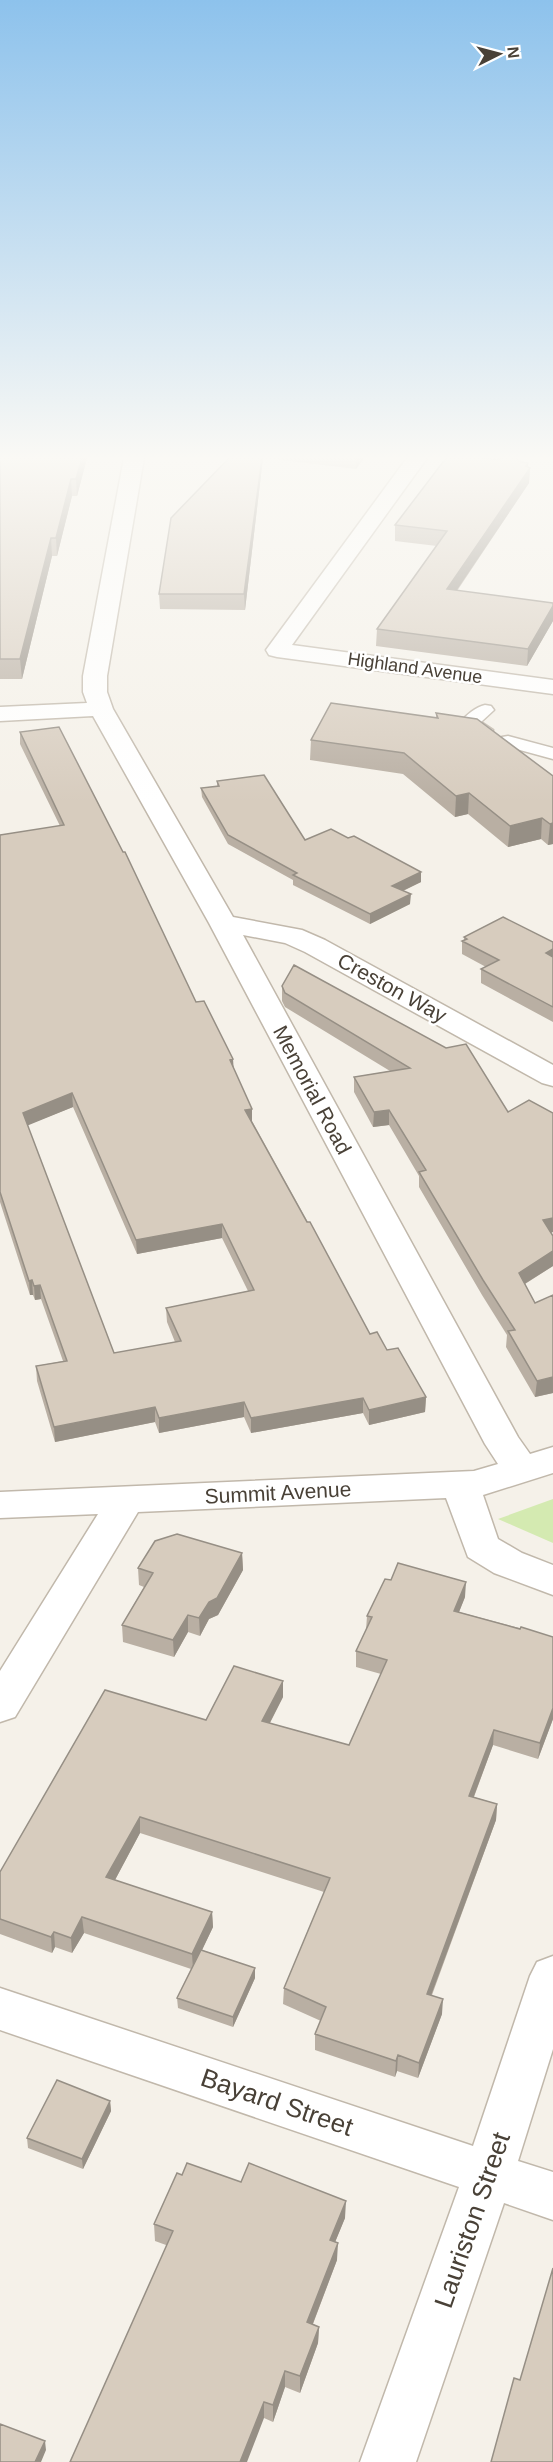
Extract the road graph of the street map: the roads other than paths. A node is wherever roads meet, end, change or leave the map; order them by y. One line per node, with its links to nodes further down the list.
1 (113, 573): 4 (street, Memorial Road)
2 (333, 573): 3 (street, Highland Avenue)
3 (553, 687)
4 (101, 709): 6 (street); 10 (street, Memorial Road)
5 (485, 710): 7 (lane)
6 (0, 714)
7 (484, 730)
8 (508, 741): 9 (lane)
9 (553, 754)
10 (223, 923): 11 (street, Creston Way); 12 (street, Memorial Road)
11 (553, 1077)
12 (538, 1466): 13 (street, Summit Avenue)
13 (460, 1484): 15 (street, Summit Avenue); 16 (street)
14 (3, 1498): 15 (street, Summit Avenue)
15 (126, 1500): 17 (street)
16 (553, 1581)
17 (0, 1706)
18 (553, 1976): 20 (street, Lauriston Street)
19 (0, 2009): 20 (street, Bayard Street)
20 (489, 2173): 21 (street, Bayard Street); 22 (street, Lauriston Street)
21 (553, 2196)
22 (388, 2462)

